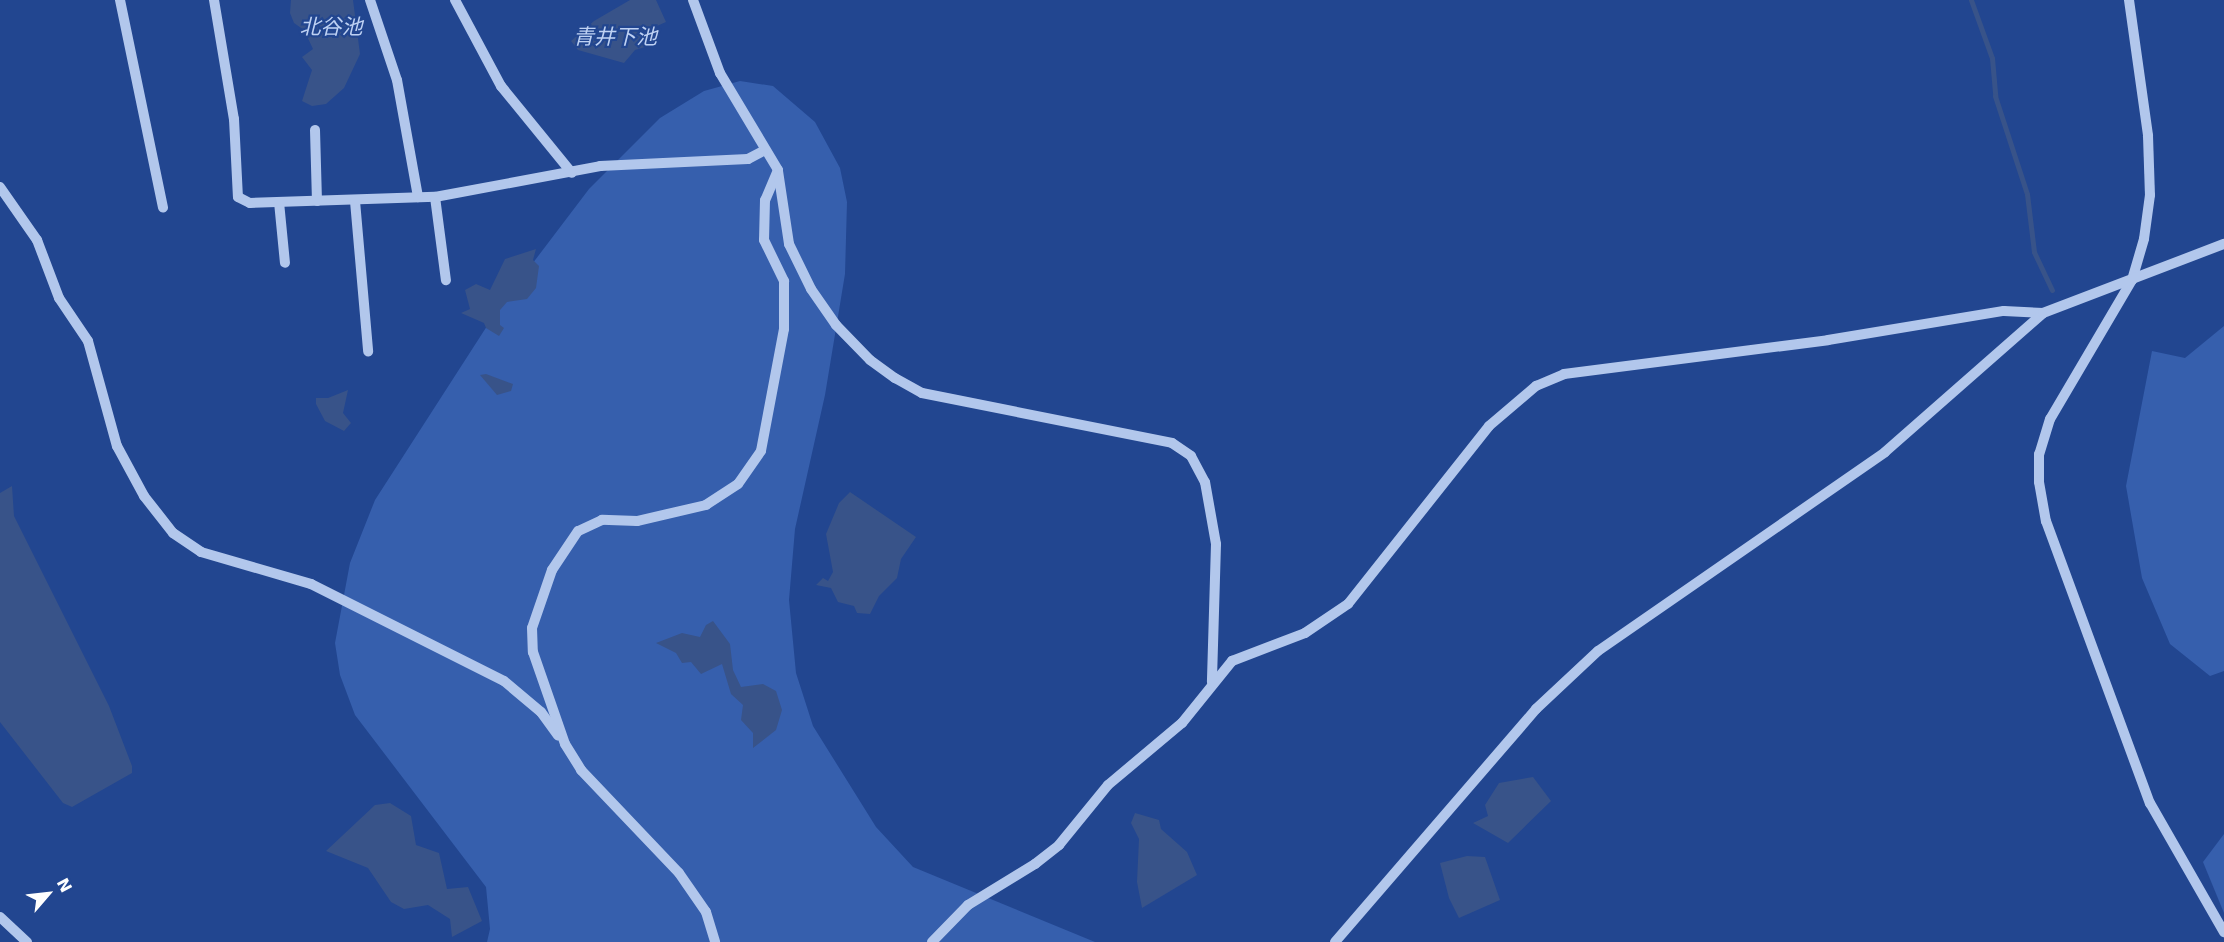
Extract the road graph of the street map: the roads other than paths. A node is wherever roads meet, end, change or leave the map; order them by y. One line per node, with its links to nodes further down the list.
1 (120, 0): 17 (street)
2 (214, 0): 16 (street)
3 (370, 0): 12 (street)
4 (455, 0): 10 (street)
5 (693, 0): 8 (street)
6 (2129, 0): 21 (street)
7 (315, 130): 14 (street)
8 (765, 150): 9 (street); 10 (street)
9 (778, 170): 24 (street); 25 (street)
10 (572, 173): 13 (street)
11 (0, 187): 25 (street)
12 (418, 196): 13 (street); 15 (street)
13 (435, 196): 20 (street)
14 (317, 201): 15 (street); 16 (street)
15 (355, 201): 23 (street)
16 (279, 202): 19 (street)
17 (163, 208)
18 (2224, 244): 21 (street)
19 (285, 262)
20 (446, 280)
21 (2132, 280): 22 (street); 27 (street)
22 (2043, 313): 24 (street); 31 (street)
23 (368, 351)
24 (1212, 682): 30 (street)
25 (565, 744): 29 (street)
26 (0, 918): 28 (street)
27 (2224, 932)
28 (27, 942)
29 (715, 942)
30 (932, 942)
31 (1335, 942)

